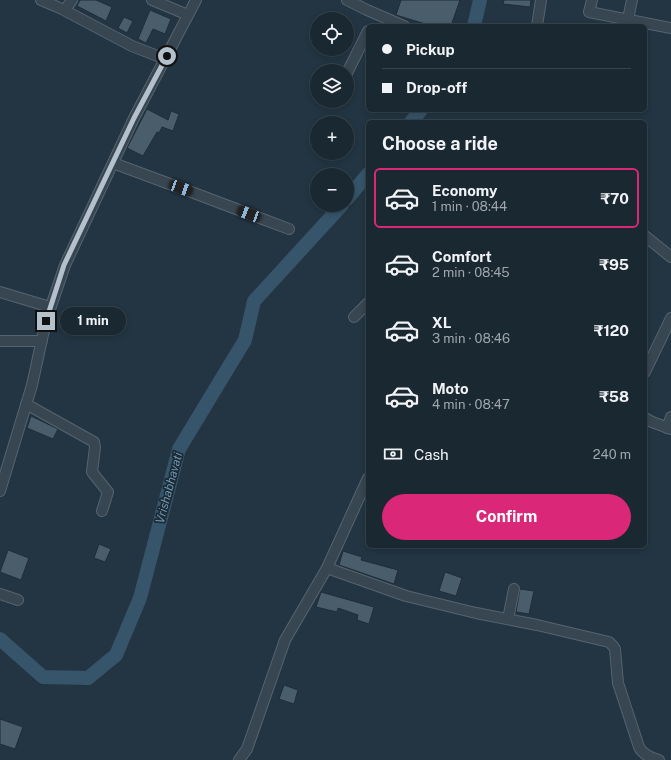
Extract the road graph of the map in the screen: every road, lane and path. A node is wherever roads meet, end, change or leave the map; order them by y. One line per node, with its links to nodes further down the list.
1 (41, 0): 9 (street)
2 (72, 0): 9 (street)
3 (152, 0): 11 (street)
4 (196, 0): 11 (street)
5 (347, 0): 10 (street)
6 (542, 0): 15 (street)
7 (592, 0): 12 (street)
8 (632, 0): 12 (street)
9 (65, 10): 18 (street)
10 (376, 14): 13 (street); 14 (street)
11 (188, 15): 18 (street)
12 (628, 20): 16 (street)
13 (371, 24)
14 (399, 24)
15 (537, 24)
16 (671, 28)
17 (366, 35): 19 (street)
18 (165, 58): 20 (street)
19 (352, 64)
20 (113, 163): 21 (street); 26 (street)
21 (289, 229)
22 (647, 238): 23 (street)
23 (671, 257)
24 (0, 292): 26 (street)
25 (366, 305): 27 (street)
26 (50, 307): 30 (street)
27 (354, 317)
28 (671, 318): 31 (street)
29 (0, 341): 30 (street)
30 (42, 341): 32 (street)
31 (647, 368)
32 (26, 404): 37 (street); 38 (street)
33 (671, 417): 35 (street)
34 (647, 419): 35 (street)
35 (669, 428)
36 (366, 482): 39 (street)
37 (0, 491)
38 (102, 511)
39 (327, 568): 43 (street); 44 (street)
40 (514, 589): 43 (street)
41 (0, 594): 42 (street)
42 (18, 600)
43 (508, 619): 45 (street)
44 (239, 760)
45 (660, 760)

